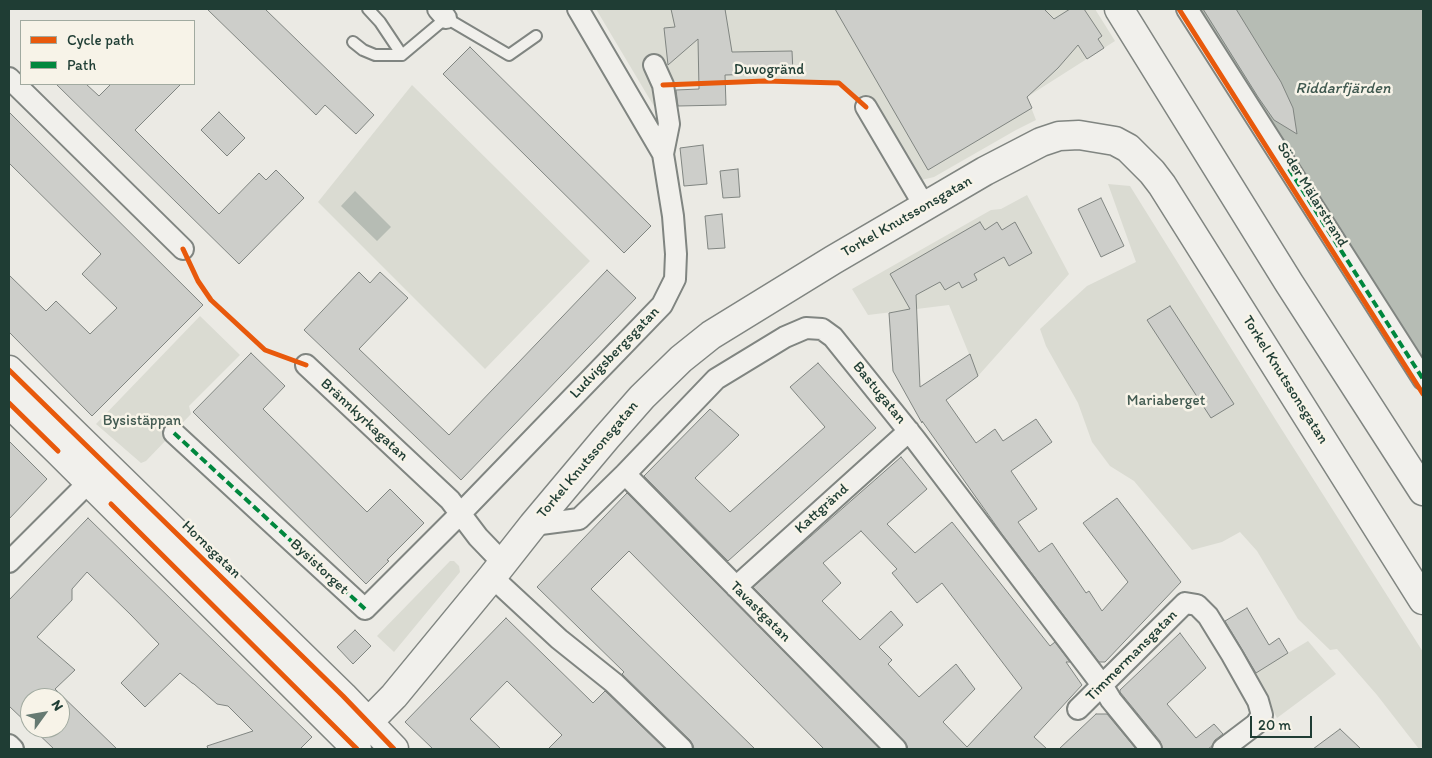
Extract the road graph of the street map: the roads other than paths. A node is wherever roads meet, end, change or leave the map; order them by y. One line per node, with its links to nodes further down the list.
1 (368, 9): 8 (lane)
2 (578, 9): 12 (street, Ludvigsbergsgatan)
3 (1119, 9): 23 (street)
4 (1187, 9): 17 (street)
5 (442, 13): 6 (lane); 8 (lane)
6 (536, 36)
7 (353, 42): 8 (lane)
8 (402, 55)
9 (654, 65): 12 (street, Ludvigsbergsgatan)
10 (9, 78): 14 (street)
11 (866, 107): 13 (street)
12 (664, 154): 24 (street, Ludvigsbergsgatan)
13 (924, 207): 25 (street, Torkel Knutssonsgatan); 29 (street, Torkel Knutssonsgatan)
14 (183, 249)
15 (306, 365): 24 (street, Brännkyrkagatan)
16 (9, 370): 21 (street, Hornsgatan)
17 (1423, 379)
18 (9, 404): 21 (street, Hornsgatan)
19 (909, 431): 22 (street, Bastugatan); 28 (street, Kattgränd); 30 (street, Bastugatan)
20 (174, 433): 24 (street, Bysistorget)
21 (97, 473): 26 (street); 32 (street, Hornsgatan); 34 (street, Hornsgatan)
22 (625, 474): 25 (street, Bastugatan); 28 (street, Tavastgatan)
23 (1423, 491)
24 (460, 513): 27 (street, Brännkyrkagatan)
25 (533, 525): 27 (street, Torkel Knutssonsgatan)
26 (9, 562)
27 (498, 570): 32 (street, Torkel Knutssonsgatan); 37 (street, Brännkyrkagatan)
28 (736, 587): 38 (street, Tavastgatan)
29 (1423, 600)
30 (1102, 685): 31 (street, Timmermansgatan); 39 (street, Bastugatan); 40 (street, Timmermansgatan)
31 (1078, 709)
32 (369, 723): 34 (street, Torkel Knutssonsgatan); 36 (street, Hornsgatan)
33 (9, 745): 35 (street)
34 (349, 747)
35 (13, 749)
36 (394, 749)
37 (682, 749)
38 (896, 749)
39 (1151, 749)
40 (1223, 749)

